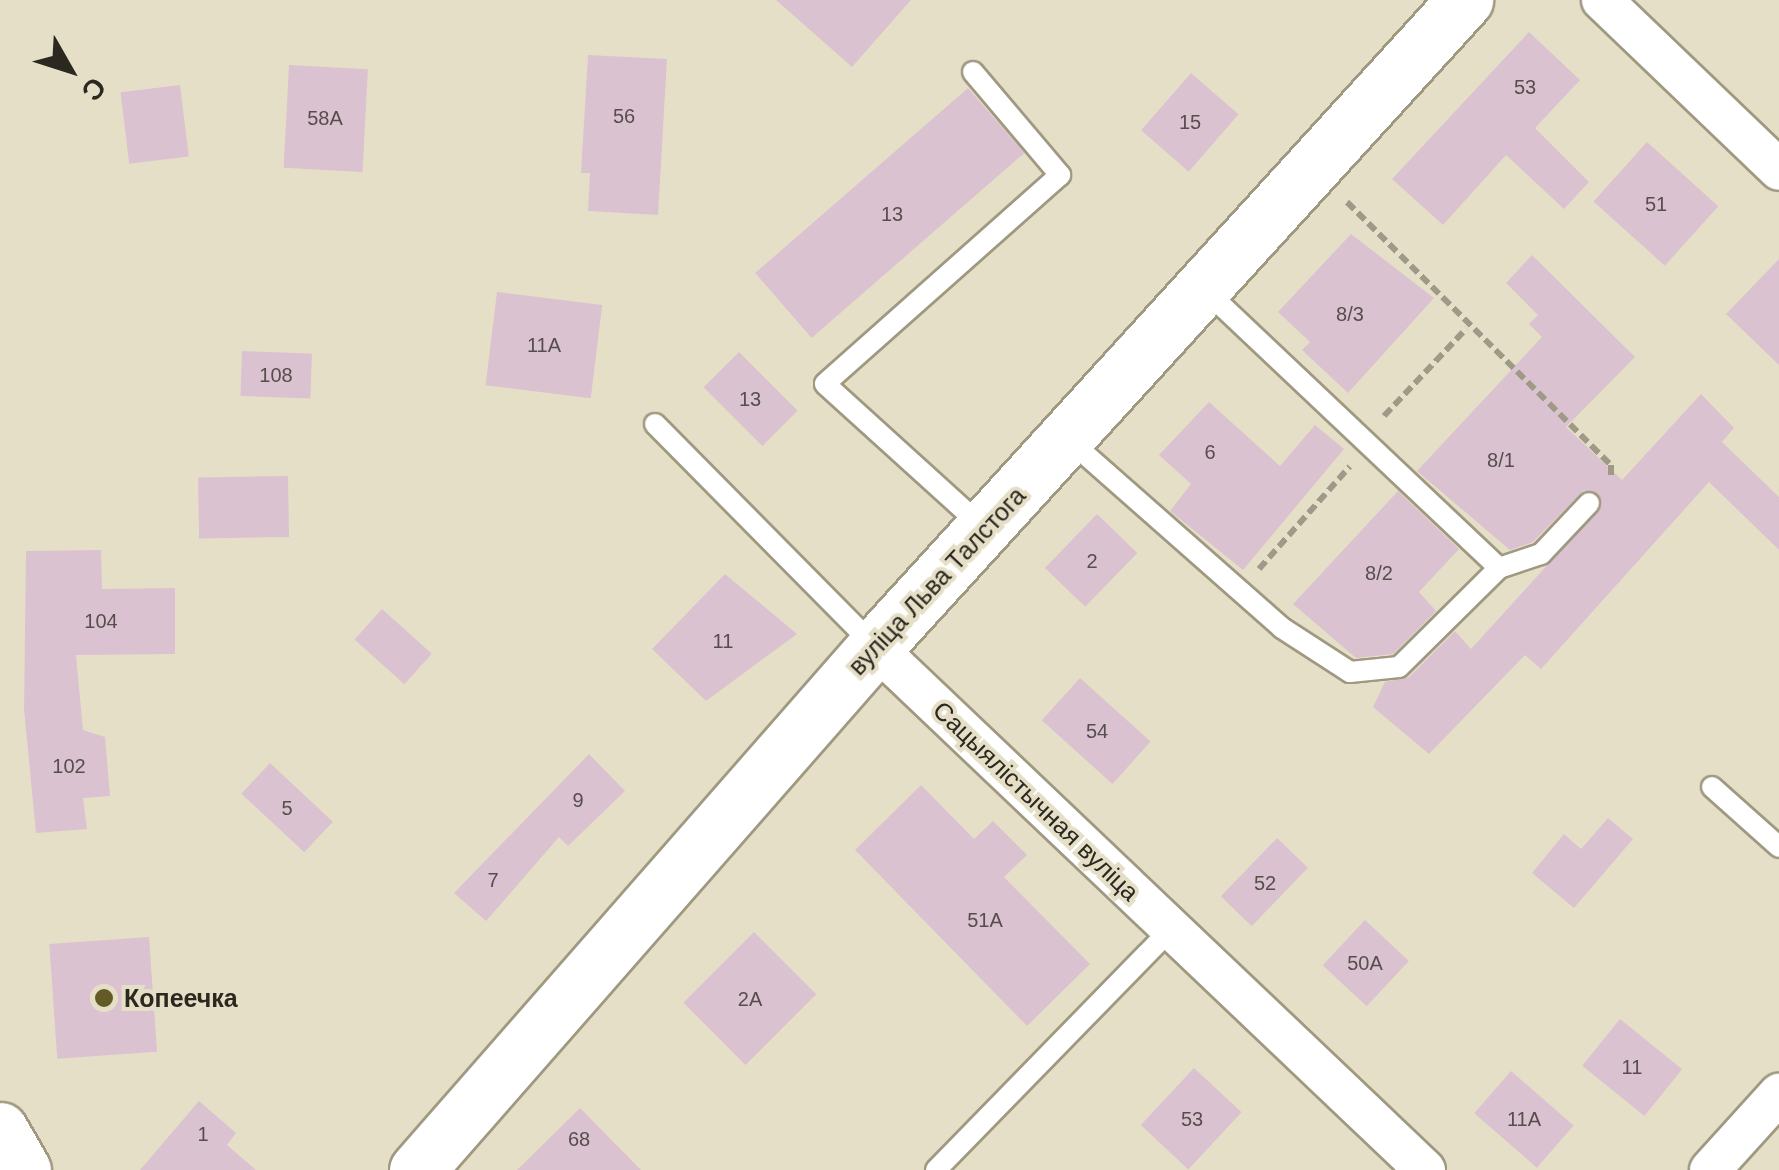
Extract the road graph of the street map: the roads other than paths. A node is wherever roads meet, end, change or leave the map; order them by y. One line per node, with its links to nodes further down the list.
1 (1465, 0): 5 (main road, вуліца Льва Талстога)
2 (1602, 0): 4 (street)
3 (973, 72): 9 (lane)
4 (1779, 170)
5 (1202, 288): 7 (main road, вуліца Льва Талстога); 10 (lane)
6 (655, 424): 11 (lane, Сацыялістычная вуліца)
7 (1068, 438): 9 (main road, вуліца Льва Талстога); 10 (lane)
8 (1589, 504): 10 (lane)
9 (986, 529): 11 (main road, вуліца Льва Талстога)
10 (1498, 568)
11 (875, 647): 14 (street, Сацыялістычная вуліца); 18 (main road, вуліца Льва Талстога)
12 (1712, 787): 13 (lane)
13 (1779, 846)
14 (1170, 930): 19 (lane); 20 (street, Сацыялістычная вуліца)
15 (1779, 1094): 21 (street)
16 (0, 1130): 17 (main road)
17 (22, 1170)
18 (417, 1170)
19 (936, 1170)
20 (1424, 1170)
21 (1710, 1170)

